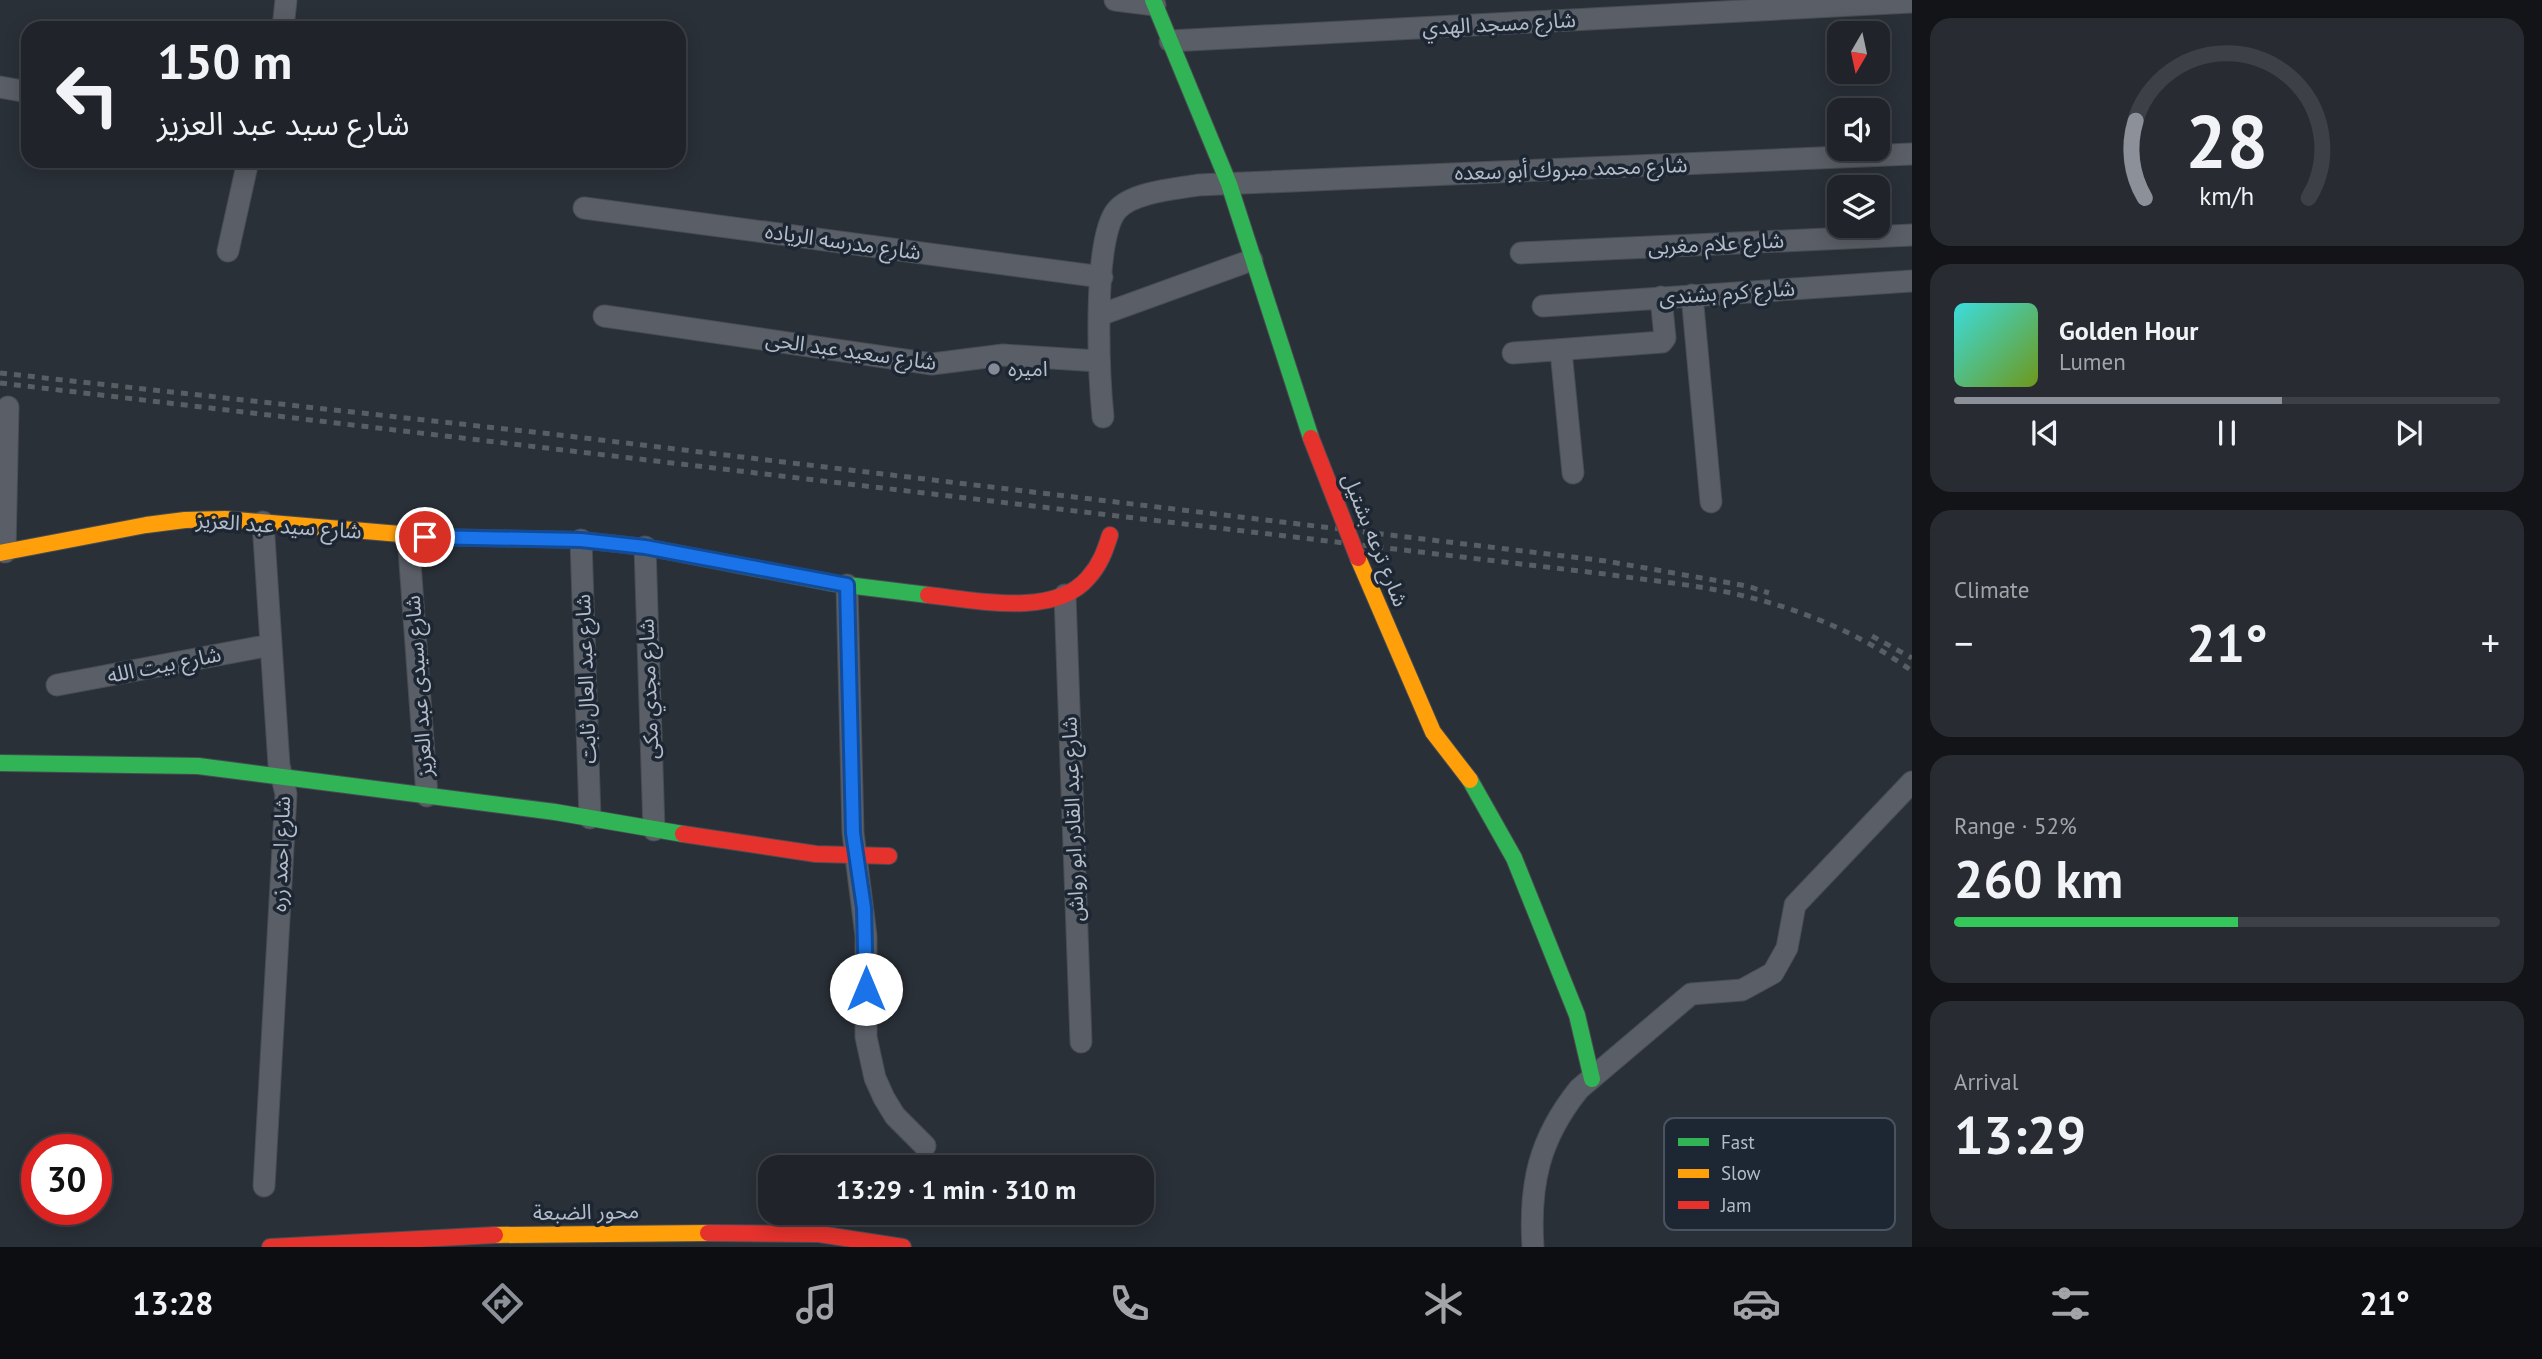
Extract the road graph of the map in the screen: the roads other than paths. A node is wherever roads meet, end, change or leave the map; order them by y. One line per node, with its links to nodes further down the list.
1 (286, 0): 5 (street)
2 (1115, 0): 4 (street)
3 (1912, 2): 6 (street, شارع مسجد الهدي)
4 (1154, 3): 6 (main road, شارع ترعه بشتيل)
5 (284, 21)
6 (1170, 41): 11 (main road, شارع ترعه بشتيل)
7 (0, 87): 8 (street)
8 (21, 91)
9 (1912, 154): 11 (street, شارع محمد مبروك أبو سعده)
10 (246, 168): 14 (street)
11 (1229, 184): 16 (main road, شارع ترعه بشتيل); 17 (street)
12 (584, 208): 17 (street, شارع مدرسه الرياده)
13 (1912, 235): 15 (street, شارع علام مغربى)
14 (228, 251)
15 (1521, 253)
16 (1252, 260): 22 (street); 50 (main road, شارع ترعه بشتيل, bridge)
17 (1102, 277): 22 (street)
18 (1912, 281): 19 (street, شارع كرم بشندى)
19 (1692, 295): 20 (street, شارع كرم بشندى); 30 (street)
20 (1661, 297): 21 (street, شارع كرم بشندى); 24 (street)
21 (1543, 306)
22 (1100, 315): 26 (street)
23 (604, 316): 26 (street, شارع سعيد عبد الحى)
24 (1561, 351): 25 (street); 29 (street)
25 (1513, 354)
26 (1098, 360): 28 (street)
27 (8, 407): 36 (street)
28 (1103, 417)
29 (1573, 473)
30 (1711, 502)
31 (263, 522): 33 (main road, شارع سيد عبد العزيز); 36 (main road, شارع سيد عبد العزيز); 39 (street, شارع احمد زره)
32 (1110, 535): 38 (main road, شارع سيد عبد العزيز)
33 (408, 536): 34 (main road, شارع سيد عبد العزيز); 44 (street, شارع سيدى عبد العزيز)
34 (581, 540): 35 (main road, شارع سيد عبد العزيز); 45 (street, شارع عبد العال ثابت)
35 (645, 547): 37 (main road, شارع سيد عبد العزيز); 46 (street, شارع مجدي مكى)
36 (3, 553)
37 (847, 585): 38 (main road, شارع سيد عبد العزيز); 47 (street)
38 (1065, 595): 49 (street, شارع عبد القادر ابو رواش)
39 (271, 645): 40 (street, شارع بيت الله); 42 (street, شارع احمد زره)
40 (57, 685)
41 (0, 763): 42 (main road)
42 (283, 779): 44 (main road); 52 (street, شارع احمد زره)
43 (1912, 782): 50 (street)
44 (427, 796): 45 (main road)
45 (590, 818): 46 (main road)
46 (654, 830): 47 (main road)
47 (855, 855): 48 (main road); 51 (street)
48 (889, 856)
49 (1081, 1042)
50 (1592, 1079): 55 (street)
51 (925, 1146)
52 (264, 1186)
53 (270, 1247): 54 (main road, محور الضبعة)
54 (903, 1247)
55 (1534, 1247)

